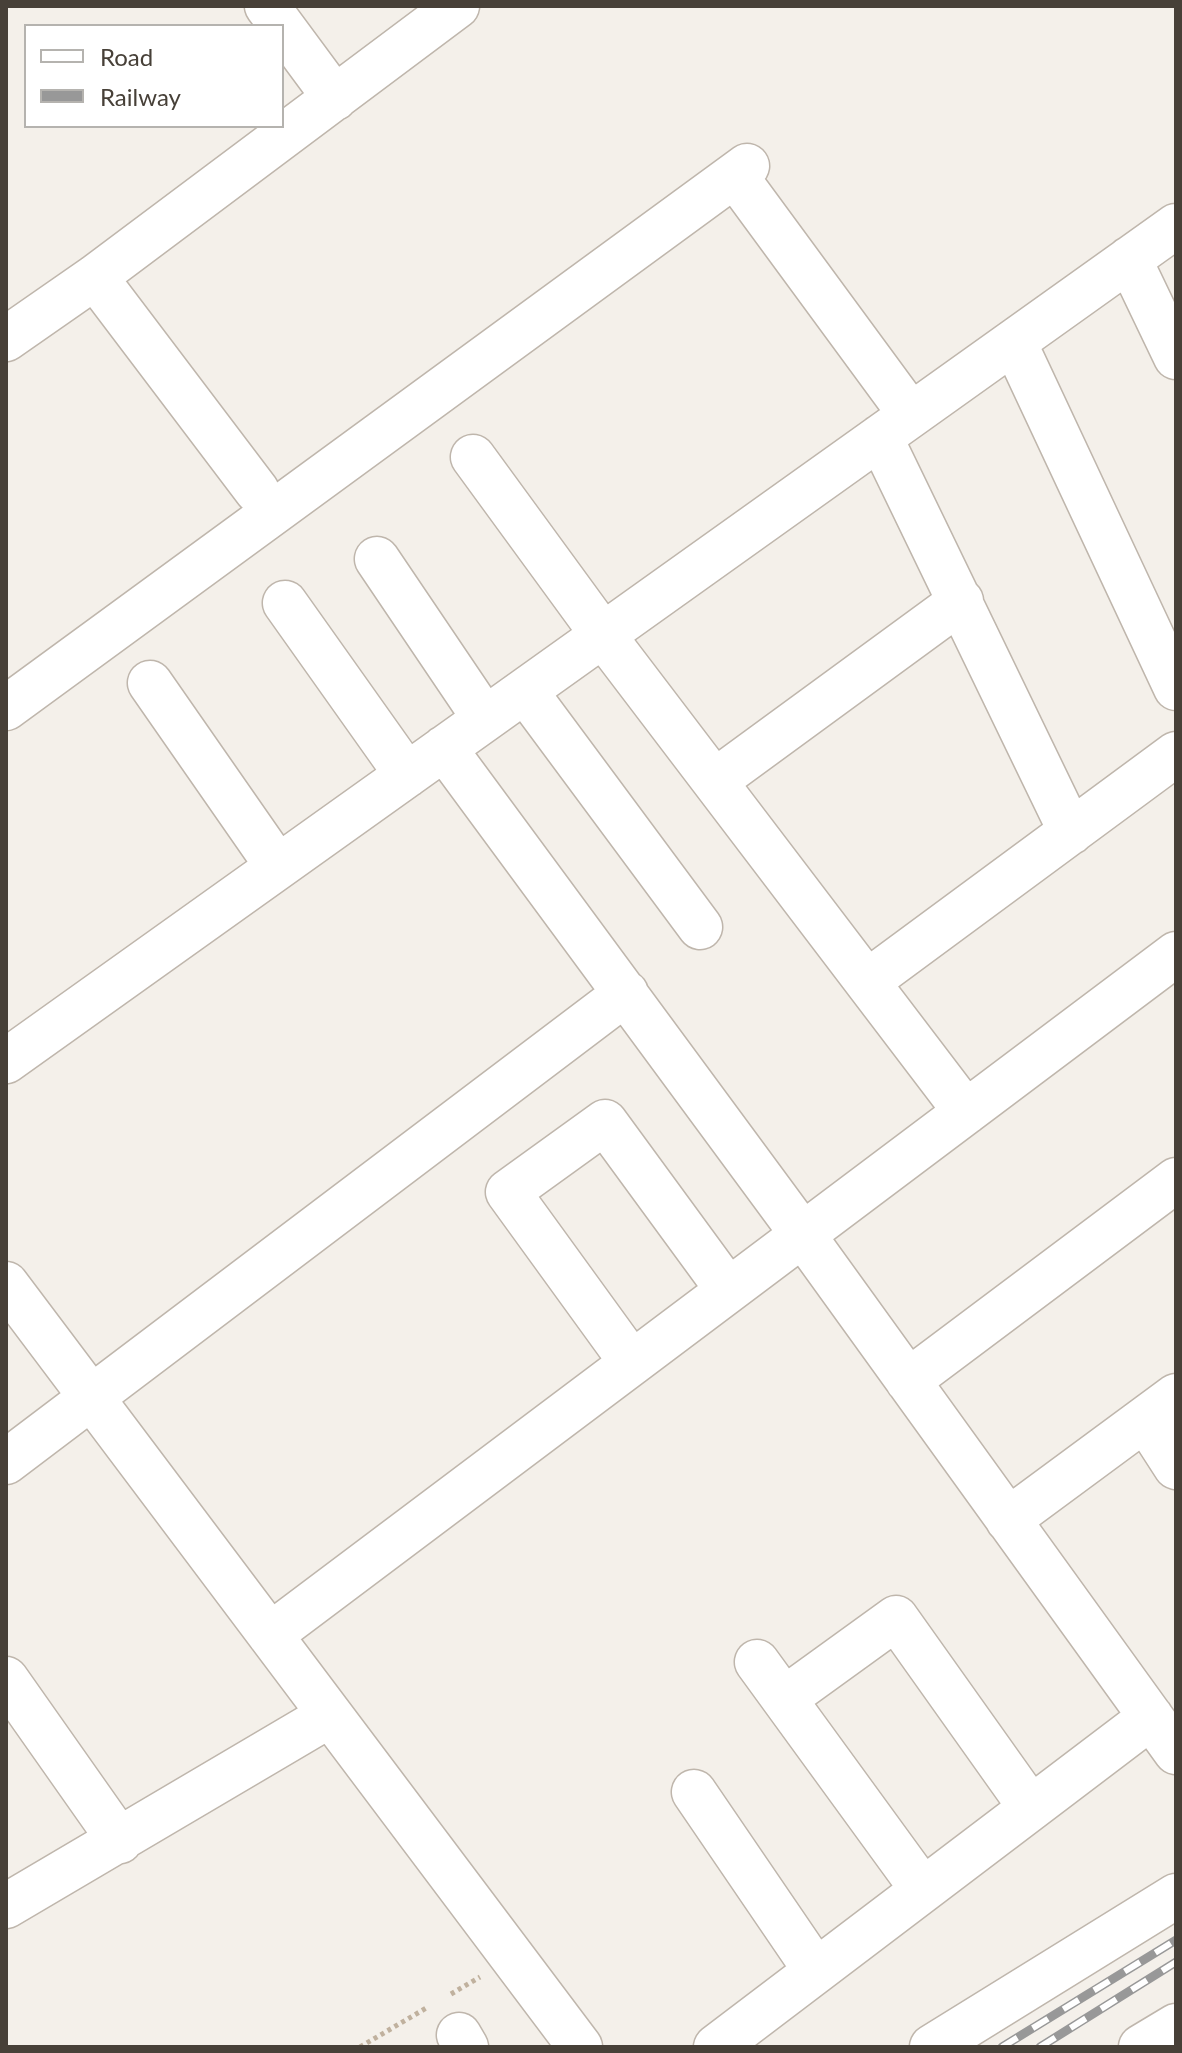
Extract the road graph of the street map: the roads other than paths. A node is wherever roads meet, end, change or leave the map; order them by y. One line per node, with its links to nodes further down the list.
1 (267, 6): 3 (street)
2 (457, 6): 5 (street)
3 (280, 24)
4 (284, 29): 5 (street)
5 (335, 98): 8 (street)
6 (1176, 226): 7 (street)
7 (1129, 259): 10 (street); 11 (street)
8 (95, 277): 9 (street); 14 (street)
9 (6, 339)
10 (1014, 342): 12 (street); 20 (street)
11 (1176, 357)
12 (896, 426): 16 (street); 18 (street); 22 (street)
13 (473, 457): 18 (street)
14 (257, 491)
15 (377, 559): 23 (street)
16 (961, 601): 27 (street); 28 (street)
17 (285, 603): 26 (street)
18 (603, 635): 21 (street); 27 (street)
19 (150, 683): 29 (street)
20 (1176, 688)
21 (525, 691): 23 (street); 30 (street)
22 (6, 708)
23 (485, 719): 24 (street)
24 (444, 748): 26 (street); 33 (street)
25 (1176, 754): 28 (street)
26 (407, 775): 29 (street)
27 (715, 781): 32 (street)
28 (1071, 832): 32 (street)
29 (278, 867): 34 (street)
30 (700, 927)
31 (1176, 954): 35 (street)
32 (867, 982): 35 (street)
33 (626, 993): 37 (street); 42 (street)
34 (6, 1061)
35 (966, 1112): 37 (street)
36 (1176, 1180): 41 (street)
37 (803, 1235): 39 (street); 41 (street)
38 (6, 1284): 42 (street)
39 (728, 1290): 40 (street); 40 (street)
40 (632, 1363): 47 (street)
41 (908, 1381): 46 (street)
42 (92, 1398): 44 (street); 47 (street)
43 (1160, 1408): 45 (street); 46 (street)
44 (6, 1462)
45 (1176, 1467)
46 (1008, 1520): 52 (street)
47 (270, 1635): 51 (street)
48 (757, 1662): 50 (street)
49 (6, 1679): 55 (street)
50 (784, 1699): 54 (street); 56 (street)
51 (330, 1715): 55 (street); 61 (street)
52 (1164, 1735): 54 (street)
53 (694, 1792): 59 (street)
54 (1031, 1808): 56 (street)
55 (120, 1841): 58 (street)
56 (923, 1890): 59 (street)
57 (1176, 1896): 63 (street)
58 (6, 1906)
59 (816, 1971): 62 (street)
60 (1176, 2026): 64 (street)
61 (580, 2047)
62 (716, 2047)
63 (932, 2047)
64 (1141, 2047)

